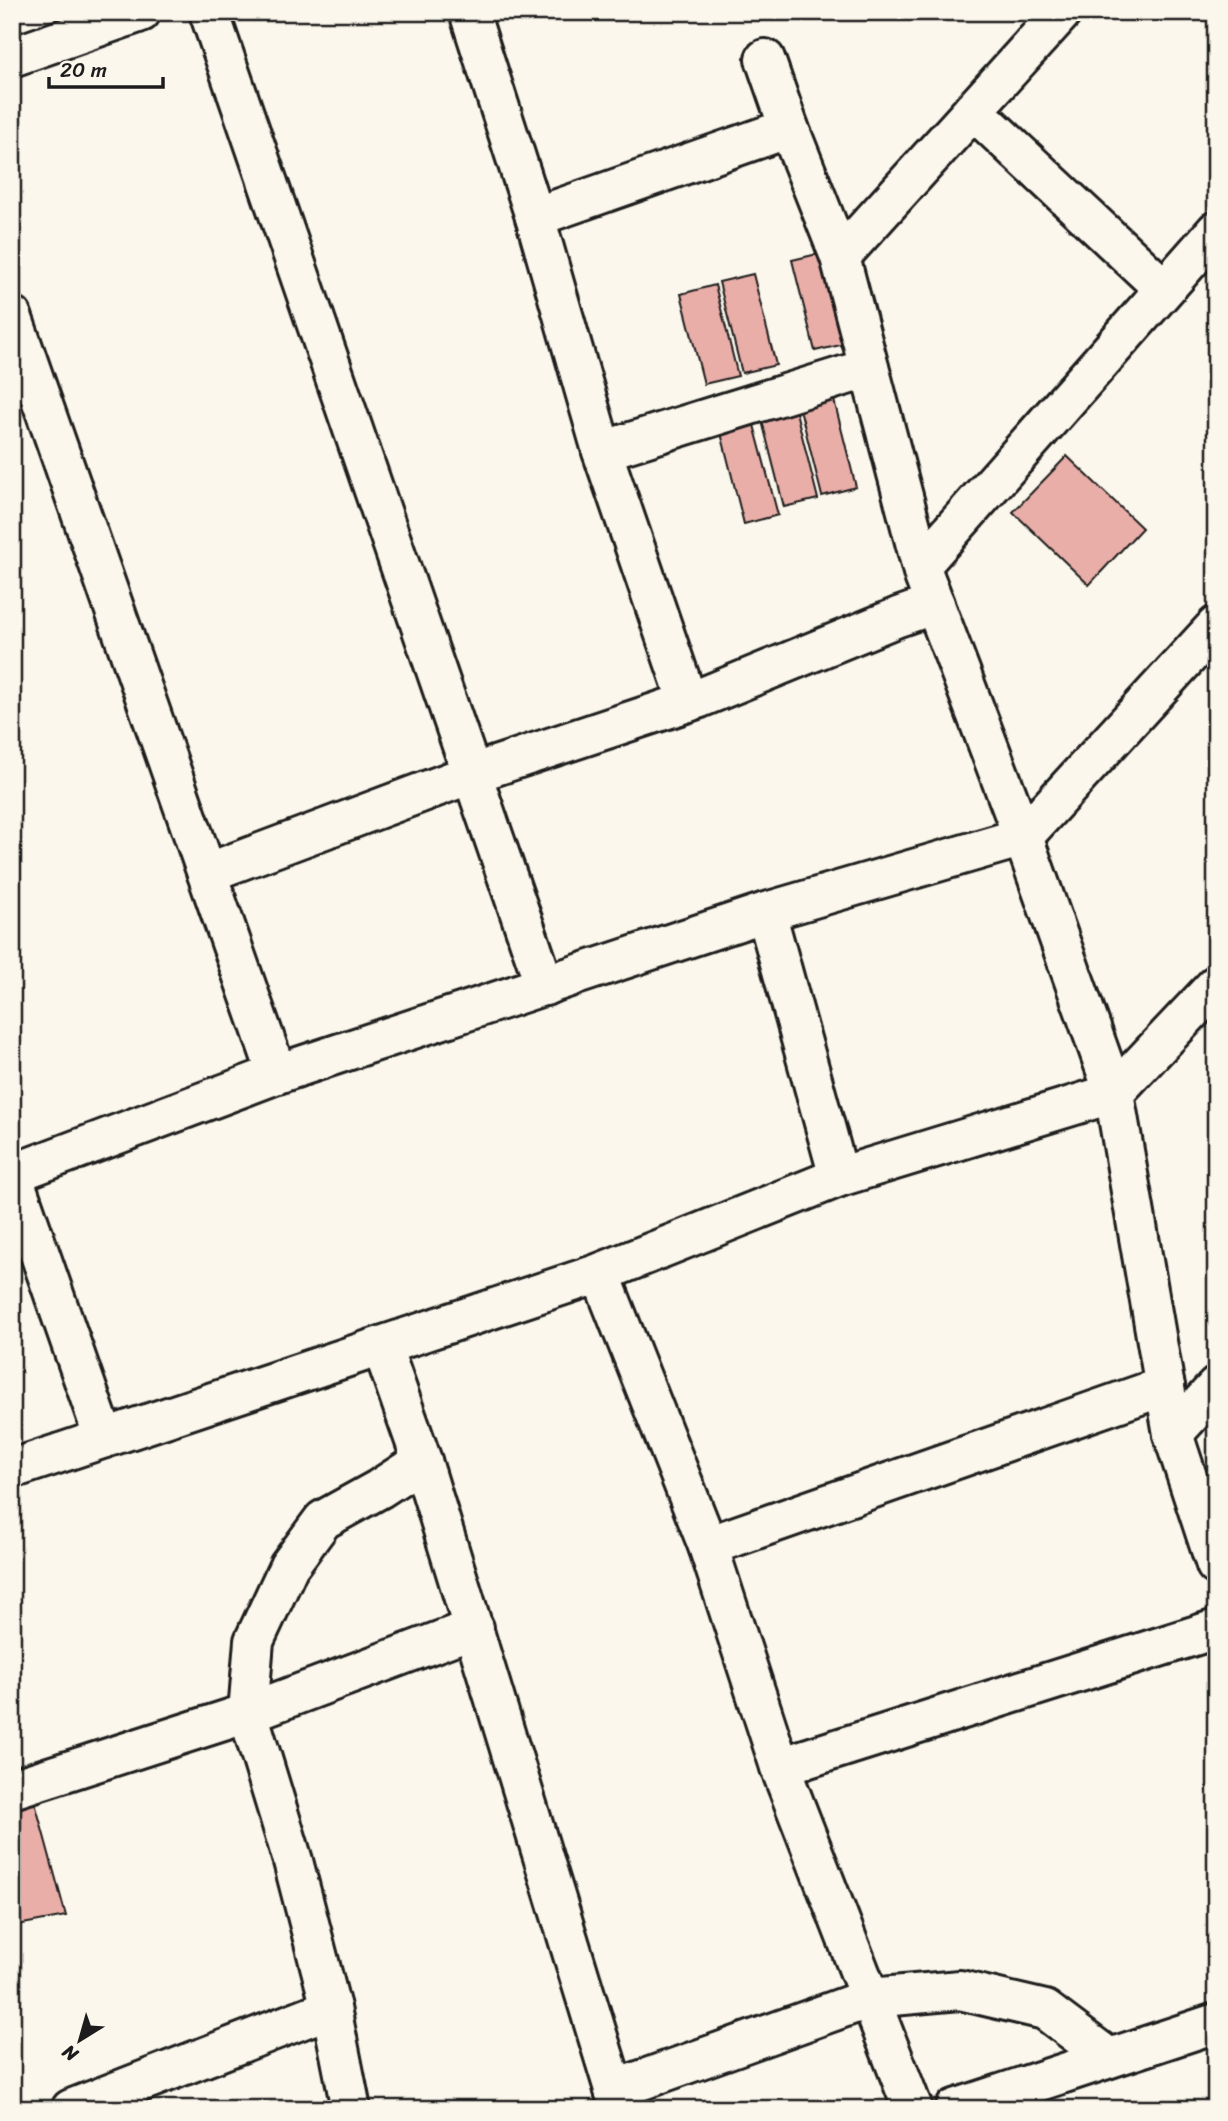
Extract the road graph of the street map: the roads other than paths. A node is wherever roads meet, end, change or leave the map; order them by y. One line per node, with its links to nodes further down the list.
1 (141, 12): 5 (street)
2 (209, 12): 20 (street)
3 (469, 12): 9 (street)
4 (1062, 12): 7 (street)
5 (12, 57)
6 (765, 59): 8 (street)
7 (973, 110): 11 (street); 12 (street)
8 (789, 128): 9 (street); 11 (street)
9 (535, 217): 15 (street)
10 (1216, 231): 12 (street)
11 (840, 257): 14 (street)
12 (1164, 289): 16 (street)
13 (12, 316): 22 (street)
14 (869, 368): 15 (street); 16 (street)
15 (602, 450): 19 (street)
16 (922, 564): 17 (street)
17 (935, 604): 19 (street); 21 (street)
18 (1216, 626): 21 (street)
19 (688, 702): 20 (street)
20 (471, 774): 22 (street); 25 (street)
21 (1023, 836): 23 (street); 27 (street)
22 (207, 873): 26 (street)
23 (766, 912): 25 (street); 29 (street)
24 (1216, 985): 27 (street)
25 (545, 986): 26 (street)
26 (277, 1074): 28 (street)
27 (1114, 1093): 29 (street); 32 (street)
28 (12, 1174): 35 (street)
29 (839, 1177): 30 (street)
30 (600, 1273): 31 (street); 38 (street)
31 (382, 1347): 35 (street); 36 (street)
32 (1165, 1386): 34 (street); 38 (street)
33 (1216, 1387): 34 (street)
34 (1173, 1434): 39 (street)
35 (103, 1438): 37 (street)
36 (422, 1461): 40 (street); 42 (street)
37 (12, 1469)
38 (708, 1546): 43 (street)
39 (1216, 1565)
40 (474, 1628): 42 (street); 49 (street)
41 (1216, 1629): 43 (street)
42 (248, 1713): 44 (street); 46 (street)
43 (780, 1767): 45 (street)
44 (12, 1789)
45 (870, 1998): 48 (street); 49 (street); 52 (street)
46 (331, 2008): 50 (street); 51 (street)
47 (1216, 2023): 48 (street)
48 (1109, 2058): 53 (street)
49 (617, 2099)
50 (71, 2109)
51 (351, 2109)
52 (913, 2109)
53 (955, 2109)

